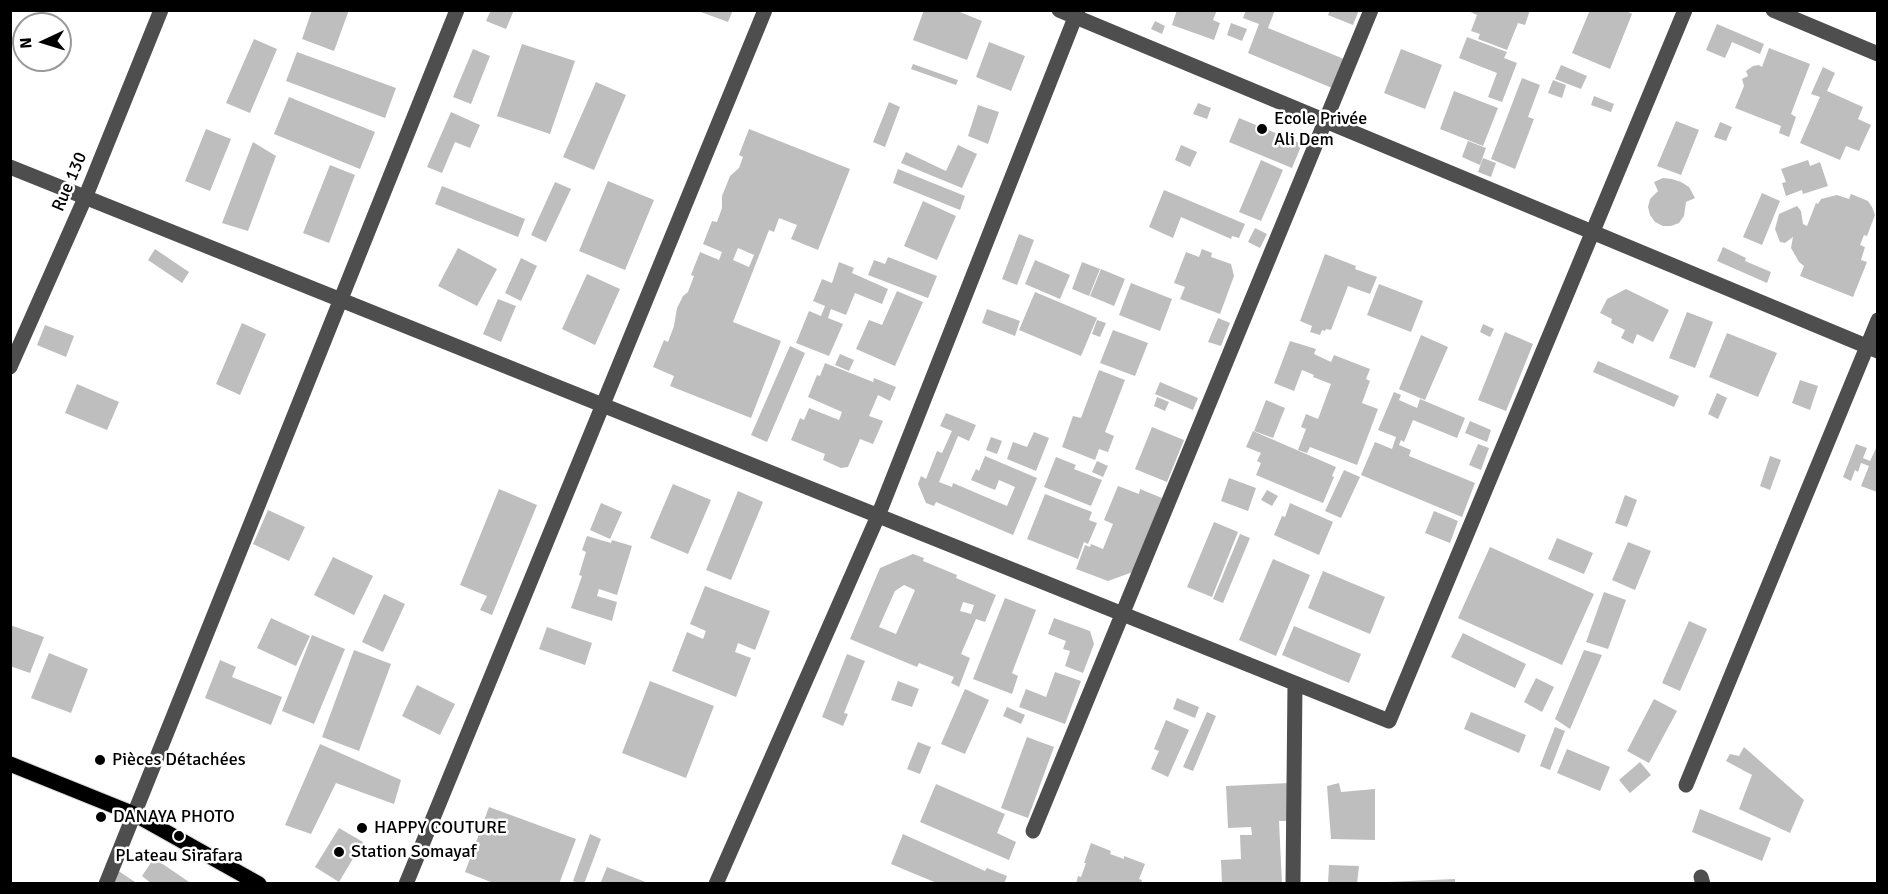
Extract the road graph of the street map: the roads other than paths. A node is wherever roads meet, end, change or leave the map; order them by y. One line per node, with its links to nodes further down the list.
1 (161, 10): 12 (street, Rue 130)
2 (457, 10): 14 (street)
3 (765, 10): 18 (street)
4 (1059, 10): 8 (street)
5 (1371, 10): 10 (street)
6 (1685, 10): 13 (street)
7 (1773, 10): 9 (street)
8 (1077, 14): 10 (street); 19 (street)
9 (1878, 54)
10 (1326, 121): 13 (street); 20 (street)
11 (10, 167): 12 (street)
12 (85, 198): 14 (street); 17 (street, Rue 130)
13 (1592, 232): 16 (street); 21 (street)
14 (341, 300): 18 (street); 24 (street)
15 (1878, 320): 16 (street)
16 (1872, 348): 23 (street)
17 (10, 367)
18 (603, 405): 19 (street); 28 (street)
19 (878, 516): 20 (street); 29 (street)
20 (1122, 615): 21 (street); 25 (street)
21 (1295, 684): 30 (street)
22 (10, 764): 24 (main road)
23 (1686, 785)
24 (134, 814): 26 (street); 27 (main road)
25 (1033, 831)
26 (106, 884)
27 (259, 884)
28 (406, 884)
29 (716, 884)
30 (1293, 884)

